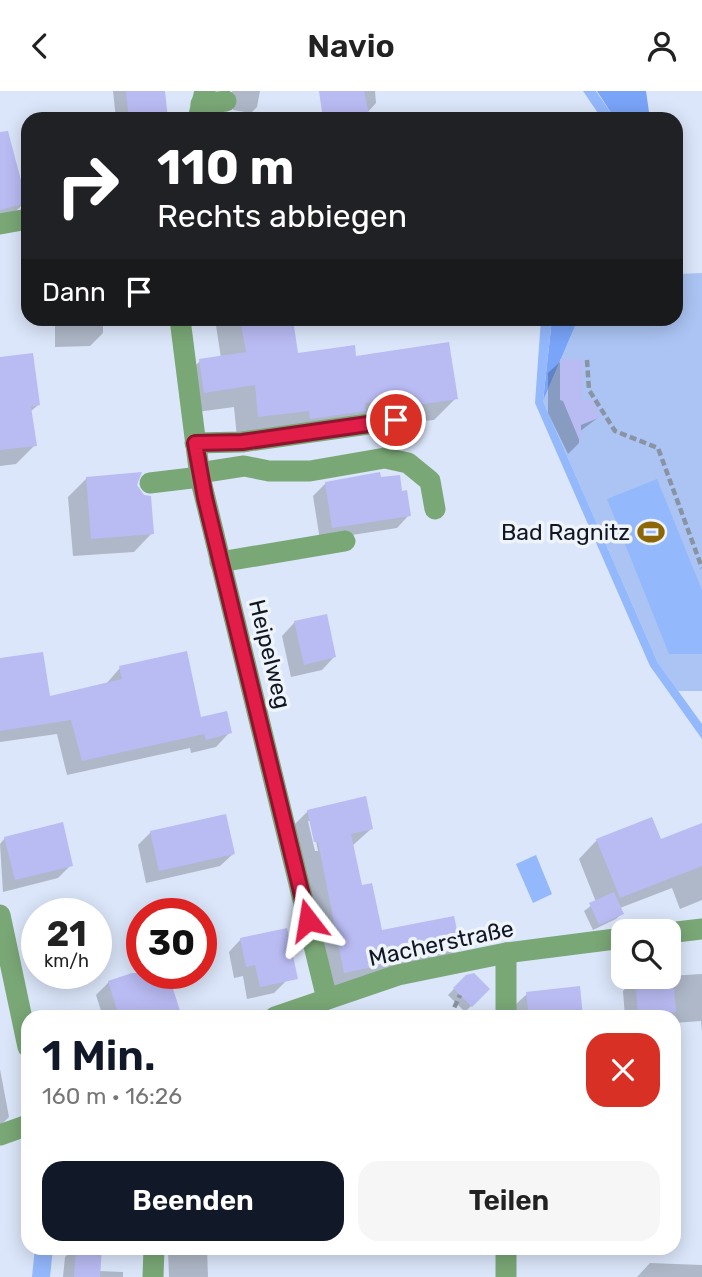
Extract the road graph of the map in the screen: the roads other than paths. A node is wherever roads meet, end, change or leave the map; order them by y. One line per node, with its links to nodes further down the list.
1 (226, 101): 2 (street)
2 (201, 105)
3 (21, 220): 4 (street)
4 (0, 224)
5 (181, 326): 7 (street, Heipelweg)
6 (396, 420): 7 (street)
7 (195, 443): 8 (street, Heipelweg)
8 (200, 475): 9 (street); 10 (street); 12 (street, Heipelweg)
9 (150, 483)
10 (435, 509)
11 (345, 541): 12 (street)
12 (220, 562): 18 (street, Heipelweg)
13 (0, 915): 21 (street)
14 (702, 929): 15 (street)
15 (681, 931)
16 (611, 940): 17 (street, Macherstraße)
17 (506, 953): 18 (street, Macherstraße); 20 (street)
18 (327, 999): 19 (street, Macherstraße)
19 (295, 1010)
20 (506, 1010)
21 (21, 1015)
22 (21, 1128): 23 (street)
23 (0, 1135)
24 (155, 1255): 26 (street)
25 (506, 1255): 27 (street)
26 (153, 1277)
27 (506, 1277)

